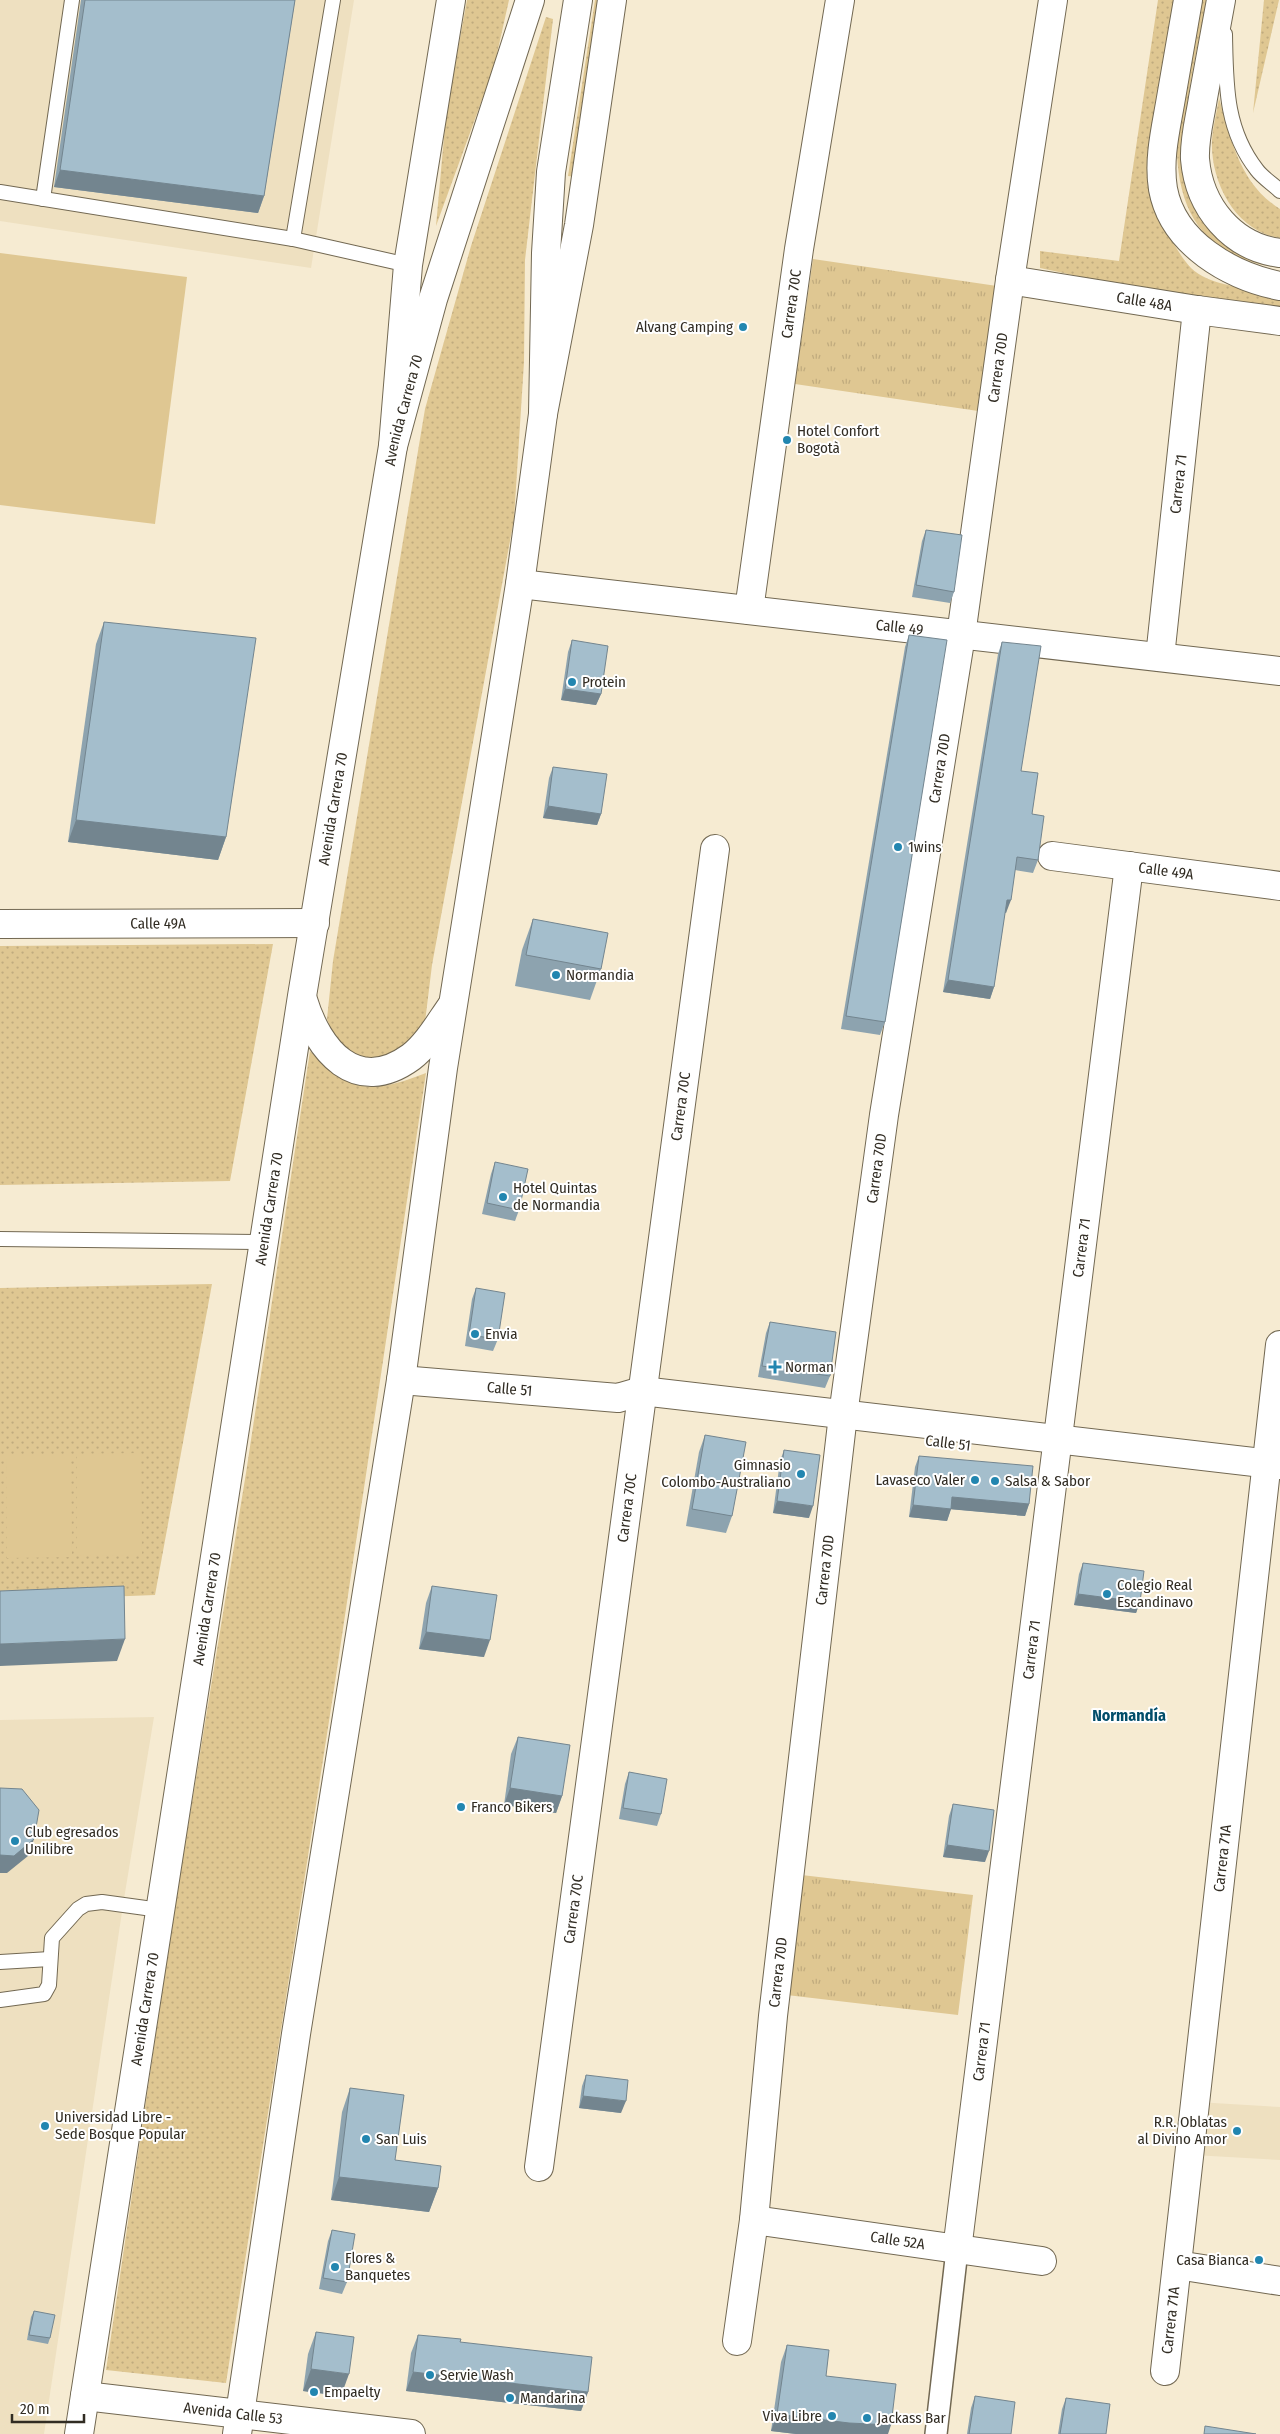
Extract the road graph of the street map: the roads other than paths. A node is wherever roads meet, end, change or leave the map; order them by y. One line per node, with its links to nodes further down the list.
1 (72, 0): 13 (lane)
2 (333, 0): 14 (lane)
3 (451, 0): 16 (main road)
4 (530, 0): 22 (main road, Avenida Carrera 70)
5 (578, 0): 21 (main road)
6 (612, 0): 21 (main road)
7 (840, 0): 24 (main road, Carrera 70C)
8 (1053, 0): 17 (main road, Carrera 70D)
9 (1188, 0): 18 (main road)
10 (1223, 0): 11 (lane); 15 (main road)
11 (1280, 191)
12 (0, 192): 13 (lane)
13 (43, 199): 14 (lane)
14 (293, 239): 16 (lane)
15 (1280, 253)
16 (408, 265): 22 (main road)
17 (1010, 280): 19 (main road, Calle 48A); 25 (main road, Carrera 70D)
18 (1280, 286)
19 (1196, 310): 20 (main road, Calle 48A); 26 (main road, Carrera 71)
20 (1280, 320)
21 (543, 414): 23 (main road)
22 (394, 446): 32 (main road, Avenida Carrera 70)
23 (520, 584): 24 (main road, Calle 49); 35 (main road)
24 (749, 610): 25 (main road, Calle 49)
25 (961, 634): 26 (main road, Calle 49); 41 (main road, Carrera 70D)
26 (1160, 657): 27 (main road, Calle 49)
27 (1280, 671)
28 (715, 849): 40 (main road, Carrera 70C)
29 (1052, 856): 30 (main road, Calle 49A)
30 (1129, 866): 31 (main road, Calle 49A); 42 (main road, Carrera 71)
31 (1280, 886)
32 (315, 923): 33 (main road, Calle 49A); 34 (main road, Avenida Carrera 70)
33 (0, 924)
34 (302, 996): 35 (main road); 37 (main road, Avenida Carrera 70)
35 (454, 1003): 39 (main road)
36 (0, 1239): 37 (lane)
37 (264, 1242): 44 (main road, Avenida Carrera 70)
38 (1280, 1345): 43 (main road, Carrera 71A)
39 (401, 1380): 40 (main road, Calle 51); 57 (main road)
40 (634, 1399): 41 (main road, Calle 51); 48 (main road, Carrera 70C)
41 (842, 1423): 42 (main road, Calle 51); 49 (main road, Carrera 70D)
42 (1057, 1448): 43 (main road, Calle 51); 50 (main road, Carrera 71)
43 (1273, 1473): 52 (main road, Carrera 71A)
44 (160, 1910): 45 (lane); 56 (main road, Avenida Carrera 70)
45 (50, 1959): 46 (lane); 47 (lane)
46 (0, 1962)
47 (0, 2000)
48 (539, 2167)
49 (754, 2220): 50 (main road, Calle 52A); 54 (main road, Carrera 70D)
50 (957, 2250): 51 (main road, Calle 52A); 60 (street, Carrera 71)
51 (1042, 2261)
52 (1177, 2265): 53 (main road); 55 (main road, Carrera 71A)
53 (1280, 2281)
54 (737, 2341)
55 (1165, 2371)
56 (85, 2396): 57 (main road, Avenida Calle 53); 58 (main road, Avenida Carrera 70)
57 (238, 2424): 59 (main road, Avenida Calle 53)
58 (79, 2434)
59 (411, 2434)
60 (936, 2434)

